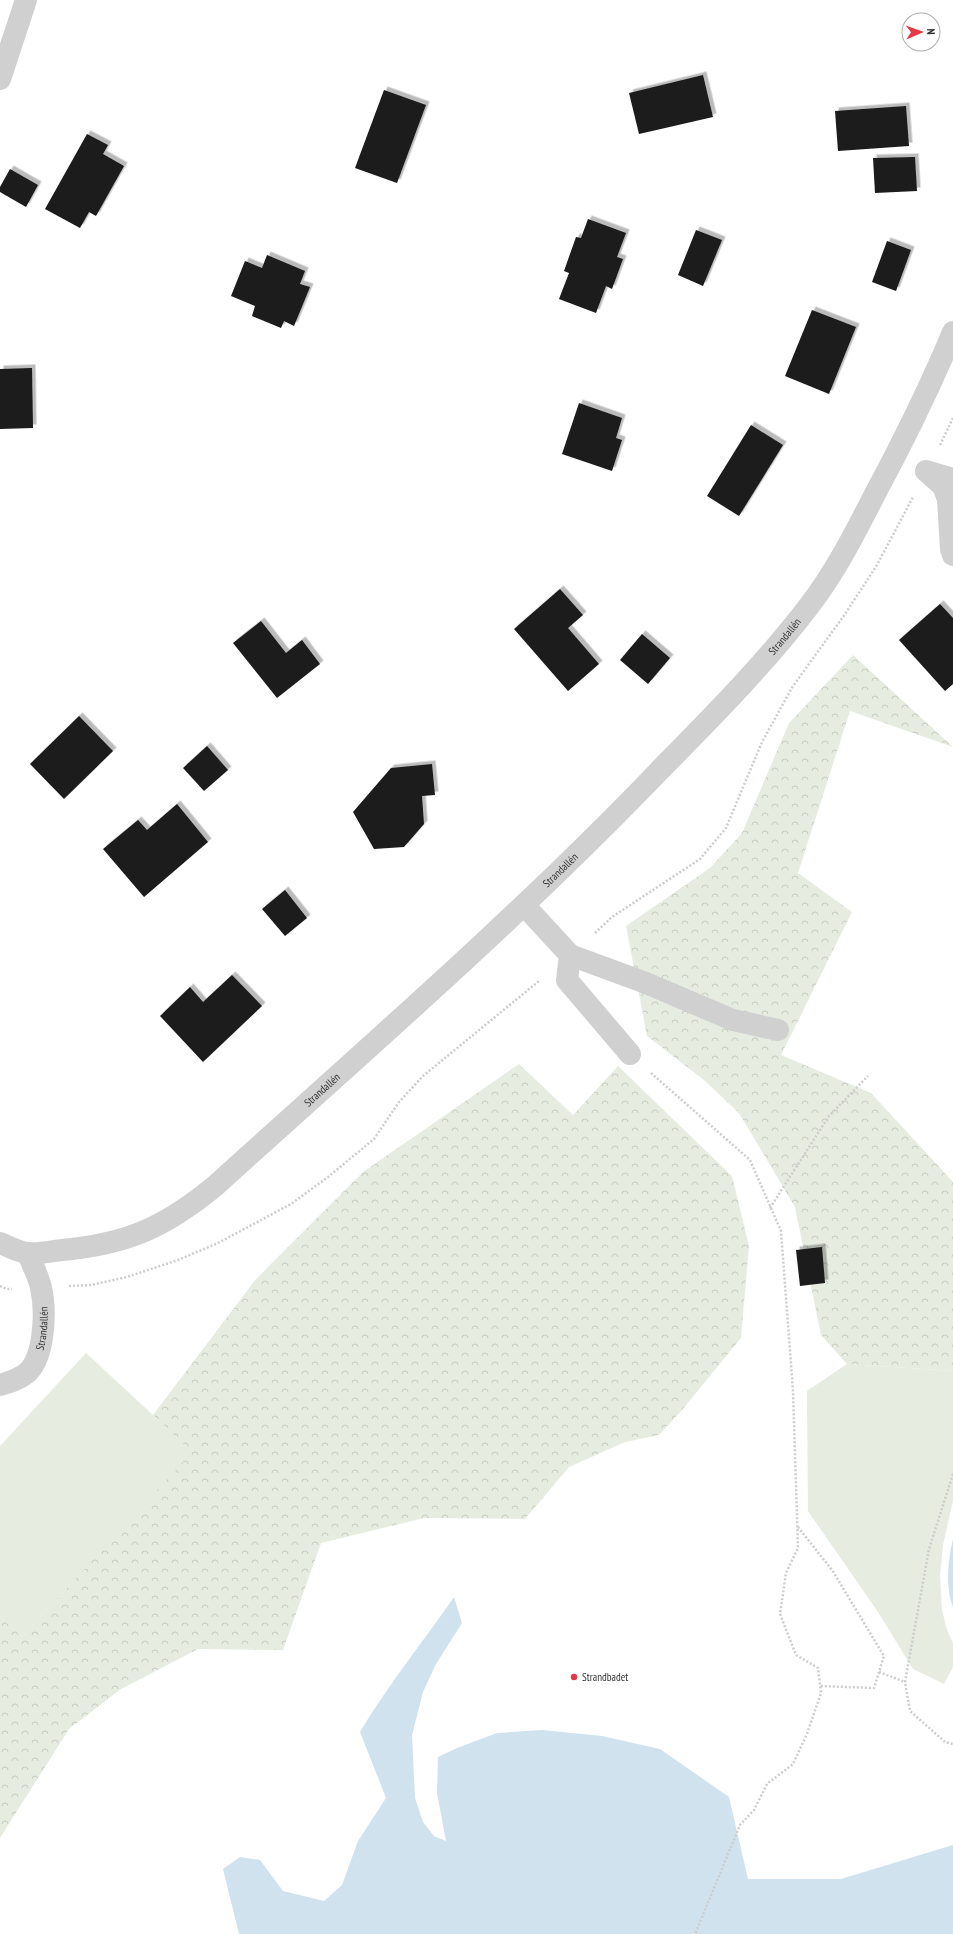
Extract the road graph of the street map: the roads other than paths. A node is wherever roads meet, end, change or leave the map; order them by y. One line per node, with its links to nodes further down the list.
1 (26, 0): 2 (street)
2 (0, 79)
3 (953, 332): 4 (street, Strandallén)
4 (899, 450): 5 (street); 8 (street, Strandallén)
5 (926, 471): 6 (street); 7 (street)
6 (953, 479)
7 (953, 555)
8 (524, 905): 9 (street); 13 (street, Strandallén)
9 (570, 955): 10 (street); 11 (street)
10 (778, 1030)
11 (630, 1054)
12 (0, 1243): 13 (street, Strandallén)
13 (28, 1254): 14 (street, Strandallén)
14 (0, 1385)

